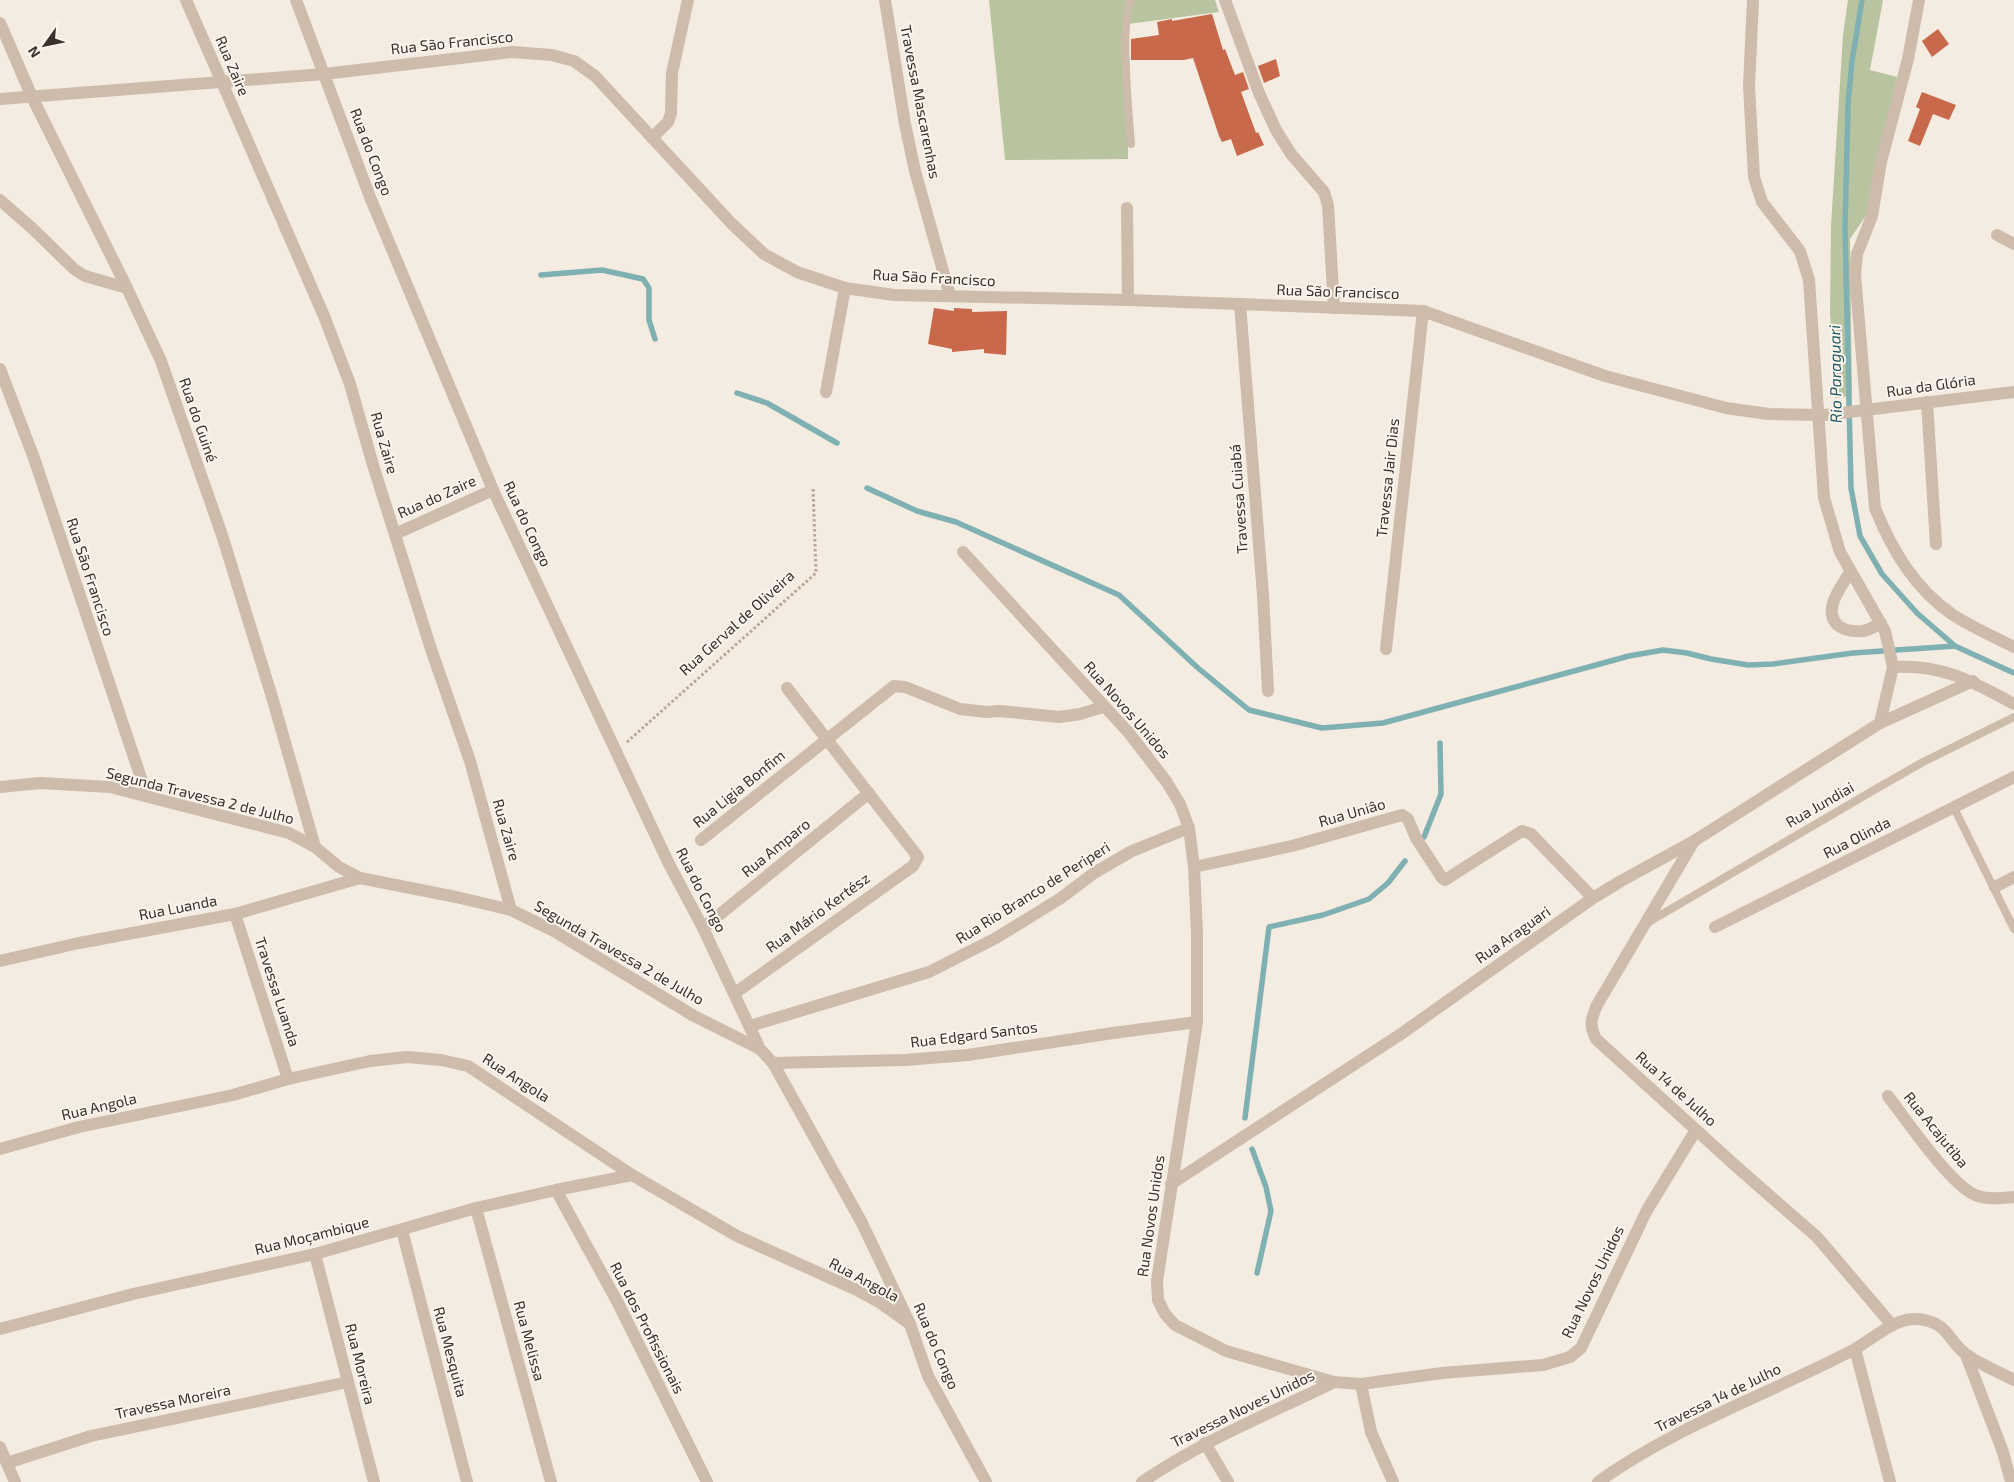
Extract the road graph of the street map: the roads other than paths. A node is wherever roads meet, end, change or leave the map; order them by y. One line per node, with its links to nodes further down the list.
1 (186, 0): 11 (street, Rua Zaire)
2 (296, 0): 10 (street, Rua do Congo)
3 (688, 0): 14 (street)
4 (885, 0): 22 (street, Travessa Mascarenhas)
5 (1131, 0): 15 (lane)
6 (1226, 0): 25 (street)
7 (1753, 0): 33 (street)
8 (1919, 0): 31 (street)
9 (0, 23): 12 (street, Rua do Guiné)
10 (324, 74): 11 (street, Rua São Francisco); 14 (street, Rua São Francisco); 34 (street, Rua do Congo)
11 (221, 83): 12 (street, Rua São Francisco); 35 (street, Rua Zaire)
12 (32, 98): 13 (street, Rua São Francisco); 20 (street, Rua do Guiné)
13 (0, 99)
14 (652, 138): 21 (street, Rua São Francisco)
15 (1131, 144)
16 (0, 200): 20 (street)
17 (1127, 208): 23 (street)
18 (1997, 234): 19 (street)
19 (2014, 244)
20 (127, 288): 59 (street, Rua do Guiné)
21 (845, 288): 22 (street, Rua São Francisco); 28 (street)
22 (950, 296): 23 (street, Rua São Francisco)
23 (1128, 300): 24 (street, Rua São Francisco)
24 (1240, 304): 25 (street, Rua São Francisco); 45 (street, Travessa Cuiabá)
25 (1334, 308): 26 (street, Rua São Francisco)
26 (1423, 311): 33 (street, Rua São Francisco); 41 (street, Travessa Jair Dias)
27 (0, 369): 54 (street, Rua São Francisco)
28 (826, 392)
29 (2014, 392): 30 (street, Rua da Glória)
30 (1927, 402): 31 (street, Rua da Glória); 36 (street)
31 (1866, 411): 32 (street, Rua da Glória); 40 (street)
32 (1852, 413): 33 (street, Rua São Francisco)
33 (1821, 416): 38 (street)
34 (493, 490): 35 (street, Rua do Zaire); 68 (street, Rua do Congo)
35 (395, 534): 65 (street, Rua Zaire)
36 (1936, 544)
37 (963, 552): 47 (street, Rua Novos Unidos)
38 (1850, 572): 39 (street); 39 (street)
39 (1883, 627): 42 (street)
40 (2014, 647)
41 (1386, 648)
42 (1892, 663): 43 (street); 49 (street)
43 (1973, 681): 46 (street); 49 (street, Rua Araguari)
44 (787, 688): 50 (street)
45 (1268, 691)
46 (2014, 704)
47 (1103, 706): 50 (street, Rua Ligia Bonfim); 56 (street, Rua Novos Unidos)
48 (2014, 717): 67 (lane, Rua Jundiai)
49 (1880, 723): 58 (street, Rua Araguari)
50 (828, 739): 53 (street); 57 (street, Rua Ligia Bonfim)
51 (2014, 776): 55 (street, Rua Olinda)
52 (0, 787): 54 (street, Segunda Travessa 2 de Julho)
53 (869, 793): 68 (street, Rua Amparo); 72 (street, Rua Mário Kertész)
54 (147, 796): 59 (street, Segunda Travessa 2 de Julho)
55 (1954, 808): 63 (lane); 69 (street, Rua Olinda)
56 (1189, 828): 60 (street, Rua Novos Unidos); 74 (street, Rua Rio Branco de Periperi)
57 (701, 840)
58 (1694, 841): 64 (street, Rua Araguari); 67 (street, Rua 14 de Julho)
59 (315, 847): 62 (street, Segunda Travessa 2 de Julho)
60 (1194, 867): 64 (street, Rua Uniâo); 73 (street, Rua Novos Unidos)
61 (2014, 877): 63 (street)
62 (360, 878): 65 (street, Segunda Travessa 2 de Julho); 66 (street, Rua Luanda)
63 (1995, 887): 70 (lane)
64 (1593, 898): 82 (street, Rua Araguari)
65 (511, 910): 75 (street, Segunda Travessa 2 de Julho)
66 (235, 914): 71 (street, Rua Luanda); 77 (street, Travessa Luanda)
67 (1645, 924): 79 (street, Rua 14 de Julho)
68 (703, 928): 72 (street, Rua do Congo)
69 (1715, 928)
70 (2014, 929)
71 (0, 962)
72 (735, 993): 74 (street, Rua do Congo)
73 (1197, 1022): 76 (street, Rua Edgard Santos); 82 (street, Rua Novos Unidos)
74 (750, 1026): 75 (street, Rua do Congo)
75 (760, 1049): 76 (street)
76 (773, 1062): 88 (street, Rua do Congo)
77 (288, 1079): 80 (street, Rua Angola); 81 (street, Rua Angola)
78 (1888, 1096): 84 (street, Rua Acajutiba)
79 (1696, 1130): 89 (street, Rua 14 de Julho); 96 (street, Rua Novos Unidos)
80 (0, 1149)
81 (632, 1175): 83 (street, Rua Moçambique); 88 (street, Rua Angola)
82 (1171, 1184): 95 (street, Rua Novos Unidos)
83 (556, 1190): 85 (street, Rua Moçambique); 104 (street, Rua dos Profissionais)
84 (2014, 1197)
85 (476, 1208): 86 (street, Rua Moçambique); 103 (street, Rua Melissa)
86 (402, 1230): 87 (street, Rua Moçambique); 102 (street, Rua Mesquita)
87 (315, 1254): 90 (street, Rua Moçambique); 94 (street, Rua Moreira)
88 (910, 1324): 105 (street, Rua do Congo)
89 (1892, 1325): 91 (street, Travessa 14 de Julho); 92 (street)
90 (0, 1329)
91 (1856, 1349): 109 (street, Travessa 14 de Julho); 110 (street)
92 (1966, 1355): 93 (street); 111 (street)
93 (2014, 1380)
94 (348, 1382): 99 (street, Travessa Moreira); 101 (street, Rua Moreira)
95 (1334, 1382): 96 (street, Rua Novos Unidos); 97 (street, Travessa Noves Unidos)
96 (1361, 1384): 108 (street)
97 (1205, 1443): 106 (street, Travessa Noves Unidos); 107 (street)
98 (0, 1447): 99 (street)
99 (7, 1463): 100 (street)
100 (15, 1482)
101 (374, 1482)
102 (467, 1482)
103 (551, 1482)
104 (707, 1482)
105 (986, 1482)
106 (1142, 1482)
107 (1228, 1482)
108 (1393, 1482)
109 (1598, 1482)
110 (1890, 1482)
111 (2011, 1482)

